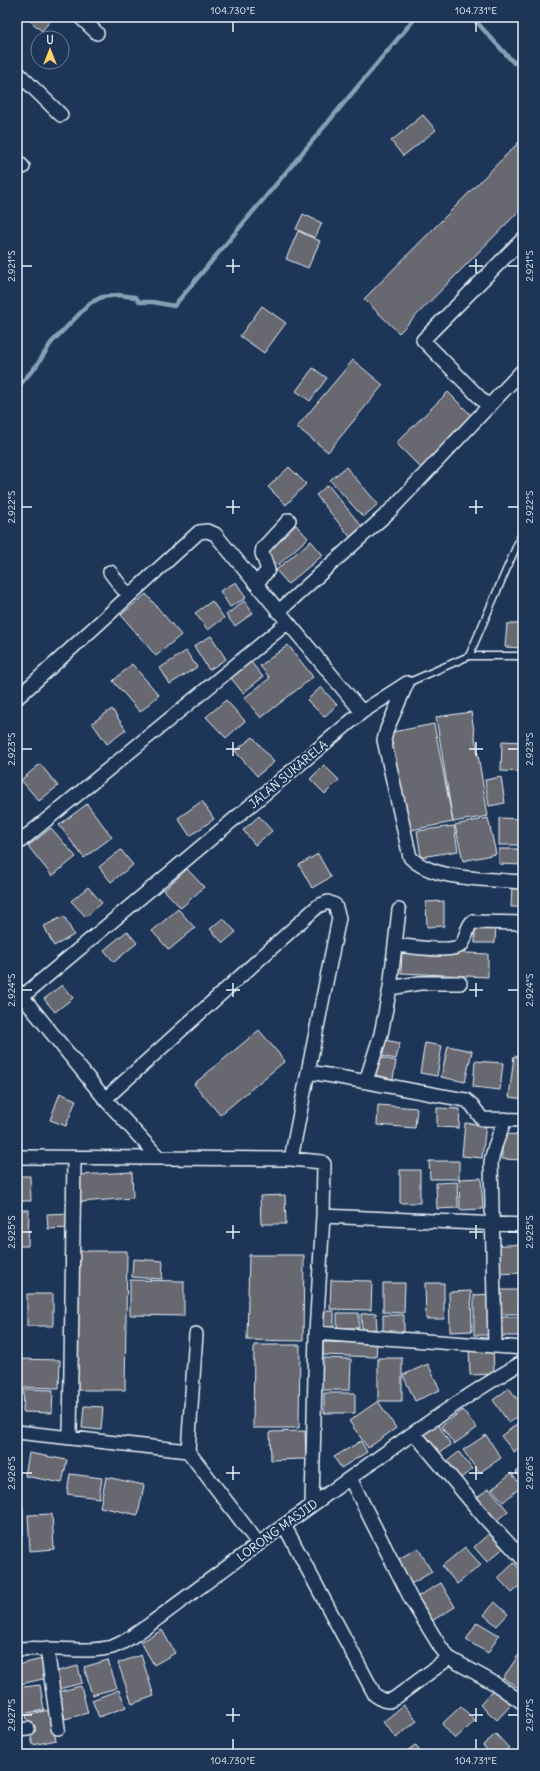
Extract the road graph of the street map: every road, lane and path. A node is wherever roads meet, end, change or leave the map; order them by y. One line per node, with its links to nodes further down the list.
1 (80, 17): 2 (street)
2 (97, 33)
3 (17, 72): 4 (street)
4 (61, 115)
5 (523, 238): 7 (street)
6 (523, 370): 7 (street)
7 (489, 408): 13 (street)
8 (289, 520): 11 (street)
9 (523, 531): 15 (lane)
10 (110, 572): 12 (street)
11 (256, 584): 12 (street); 13 (street)
12 (130, 594): 18 (street)
13 (278, 612): 14 (street)
14 (287, 623): 19 (street); 20 (street)
15 (469, 656): 16 (lane); 17 (lane, JALAN SUKARELA)
16 (523, 656)
17 (407, 683): 19 (street, JALAN SUKARELA); 21 (street)
18 (17, 698)
19 (362, 712): 27 (street, JALAN SUKARELA)
20 (17, 844)
21 (523, 882)
22 (399, 910): 24 (street)
23 (523, 923): 24 (street)
24 (395, 945): 26 (street)
25 (460, 983): 26 (street)
26 (390, 988): 29 (street)
27 (19, 996): 30 (street)
28 (308, 1072): 29 (street); 30 (street); 36 (street)
29 (366, 1081): 31 (street)
30 (105, 1099): 34 (street)
31 (505, 1119): 32 (street); 38 (street)
32 (523, 1120)
33 (17, 1157): 35 (street)
34 (159, 1158): 35 (street); 36 (street)
35 (74, 1159): 47 (street)
36 (291, 1159): 37 (street)
37 (323, 1216): 38 (street); 40 (street)
38 (492, 1224): 39 (street); 42 (street)
39 (523, 1225)
40 (316, 1333): 42 (street); 50 (street)
41 (196, 1334): 48 (street)
42 (495, 1345): 43 (street)
43 (523, 1348)
44 (523, 1362): 46 (street, LORONG MASJID)
45 (17, 1432): 47 (street)
46 (414, 1433): 49 (street, LORONG MASJID); 53 (street)
47 (70, 1437): 48 (street)
48 (188, 1451): 52 (street)
49 (350, 1478): 50 (street, LORONG MASJID); 56 (street)
50 (312, 1504): 51 (street, LORONG MASJID)
51 (284, 1525): 52 (street, LORONG MASJID); 56 (street)
52 (258, 1543): 54 (street, LORONG MASJID)
53 (523, 1559)
54 (47, 1648): 55 (street, LORONG MASJID); 58 (street)
55 (17, 1649)
56 (449, 1658): 57 (street)
57 (523, 1703)
58 (58, 1728)

